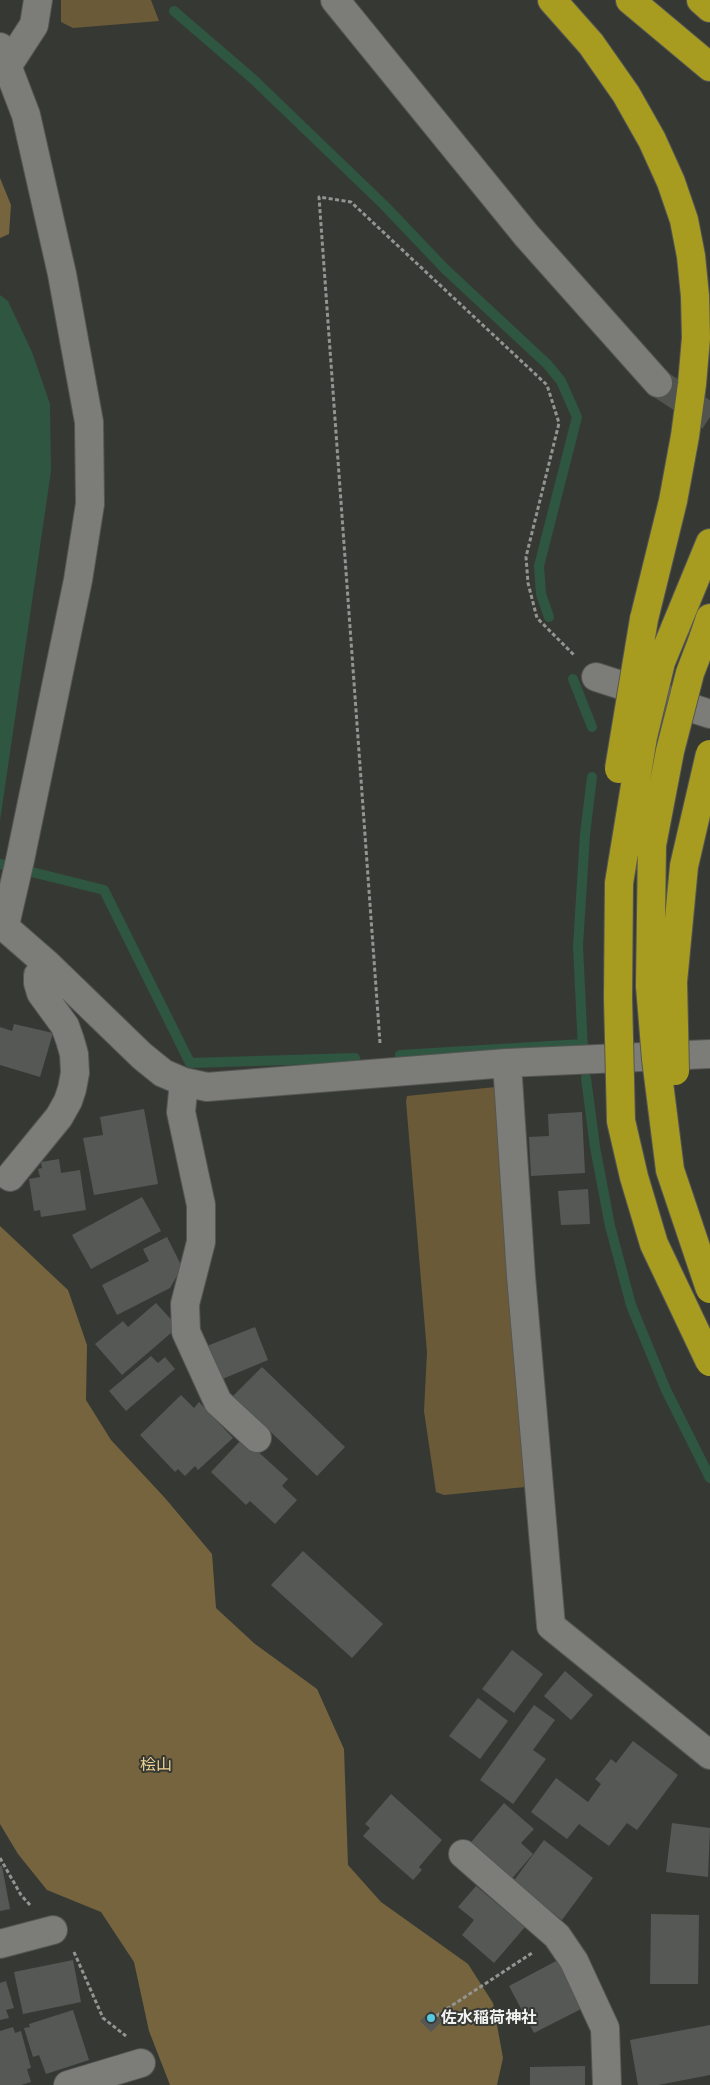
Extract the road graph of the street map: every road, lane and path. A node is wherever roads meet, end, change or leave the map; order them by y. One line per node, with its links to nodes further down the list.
1 (38, 0): 7 (street)
2 (335, 0): 9 (street)
3 (552, 0): 21 (highway, bridge)
4 (630, 0): 8 (highway)
5 (700, 0): 6 (highway)
6 (710, 8)
7 (4, 56): 15 (street)
8 (710, 67)
9 (658, 383)
10 (710, 543): 21 (highway, bridge)
11 (706, 628): 24 (highway, bridge)
12 (596, 677): 13 (street); 19 (path)
13 (710, 714)
14 (710, 754): 23 (highway, bridge)
15 (2, 924): 16 (street)
16 (47, 964): 20 (street); 22 (street)
17 (710, 1054): 18 (street)
18 (507, 1063): 19 (street); 27 (street)
19 (382, 1074): 20 (street)
20 (184, 1082): 26 (street)
21 (621, 1121): 25 (highway, bridge)
22 (10, 1177)
23 (710, 1267)
24 (710, 1289)
25 (710, 1362)
26 (257, 1438)
27 (710, 1755)
28 (463, 1854): 32 (street)
29 (0, 1858): 30 (path)
30 (21, 1895)
31 (53, 1930): 33 (street); 35 (path)
32 (558, 1936): 34 (path); 38 (street)
33 (0, 1944)
34 (436, 2016)
35 (130, 2039)
36 (141, 2063): 37 (street)
37 (68, 2085)
38 (607, 2085)

